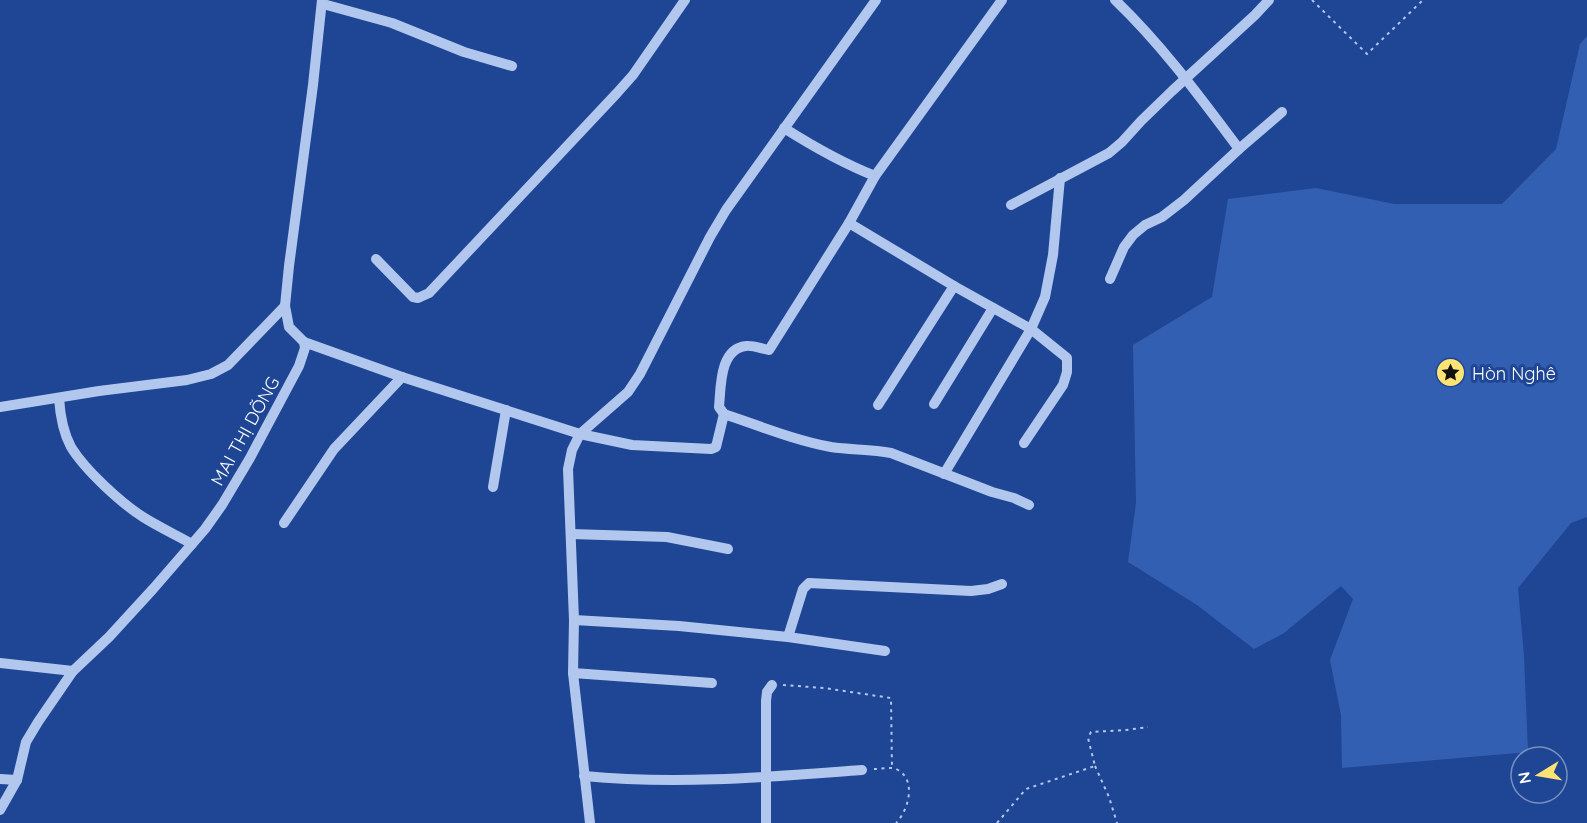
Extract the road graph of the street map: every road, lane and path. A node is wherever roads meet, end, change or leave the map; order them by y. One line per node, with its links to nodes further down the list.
1 (685, 0): 18 (street)
2 (876, 0): 12 (street)
3 (1002, 0): 14 (street)
4 (1115, 0): 10 (street)
5 (1269, 0): 10 (street)
6 (1312, 0): 7 (path)
7 (1423, 0)
8 (322, 2): 9 (street); 21 (street)
9 (512, 66)
10 (1186, 79): 13 (street); 15 (street)
11 (1282, 112): 13 (street)
12 (784, 128): 14 (street); 32 (street)
13 (1239, 149): 19 (street)
14 (874, 176): 17 (street)
15 (1060, 178): 16 (street); 23 (street)
16 (1011, 205)
17 (849, 223): 20 (street); 31 (street)
18 (376, 259)
19 (1110, 279)
20 (954, 286): 22 (street); 28 (street)
21 (285, 306): 24 (street); 26 (street)
22 (993, 308): 23 (street); 27 (street)
23 (1031, 329): 33 (street); 34 (street)
24 (304, 342): 25 (street); 39 (street, MAI THỊ DÕNG)
25 (402, 377): 30 (street); 37 (street)
26 (59, 398): 29 (street); 39 (street)
27 (934, 404)
28 (878, 405)
29 (0, 407)
30 (506, 410): 32 (street); 35 (street)
31 (724, 414): 32 (street); 34 (street)
32 (580, 434): 38 (street)
33 (1024, 443)
34 (944, 474): 36 (street)
35 (493, 487)
36 (1029, 505)
37 (284, 523)
38 (571, 534): 40 (street); 42 (street)
39 (192, 544): 46 (street, MAI THỊ DÕNG)
40 (728, 549)
41 (1002, 584): 43 (street)
42 (574, 620): 43 (street); 47 (street)
43 (788, 638): 44 (street)
44 (885, 651)
45 (0, 663): 46 (street)
46 (74, 671): 57 (street, MAI THỊ DÕNG)
47 (573, 673): 48 (street); 54 (street)
48 (712, 683)
49 (772, 685): 52 (path); 55 (street)
50 (1148, 727): 51 (path)
51 (1095, 766): 62 (path); 63 (path)
52 (891, 768): 53 (path); 61 (path)
53 (862, 770): 55 (street)
54 (584, 776): 55 (street); 59 (street)
55 (764, 777): 60 (street)
56 (0, 779): 57 (street)
57 (17, 780): 58 (street, MAI THỊ DÕNG)
58 (0, 810)
59 (590, 823)
60 (766, 823)
61 (896, 823)
62 (997, 823)
63 (1118, 823)

